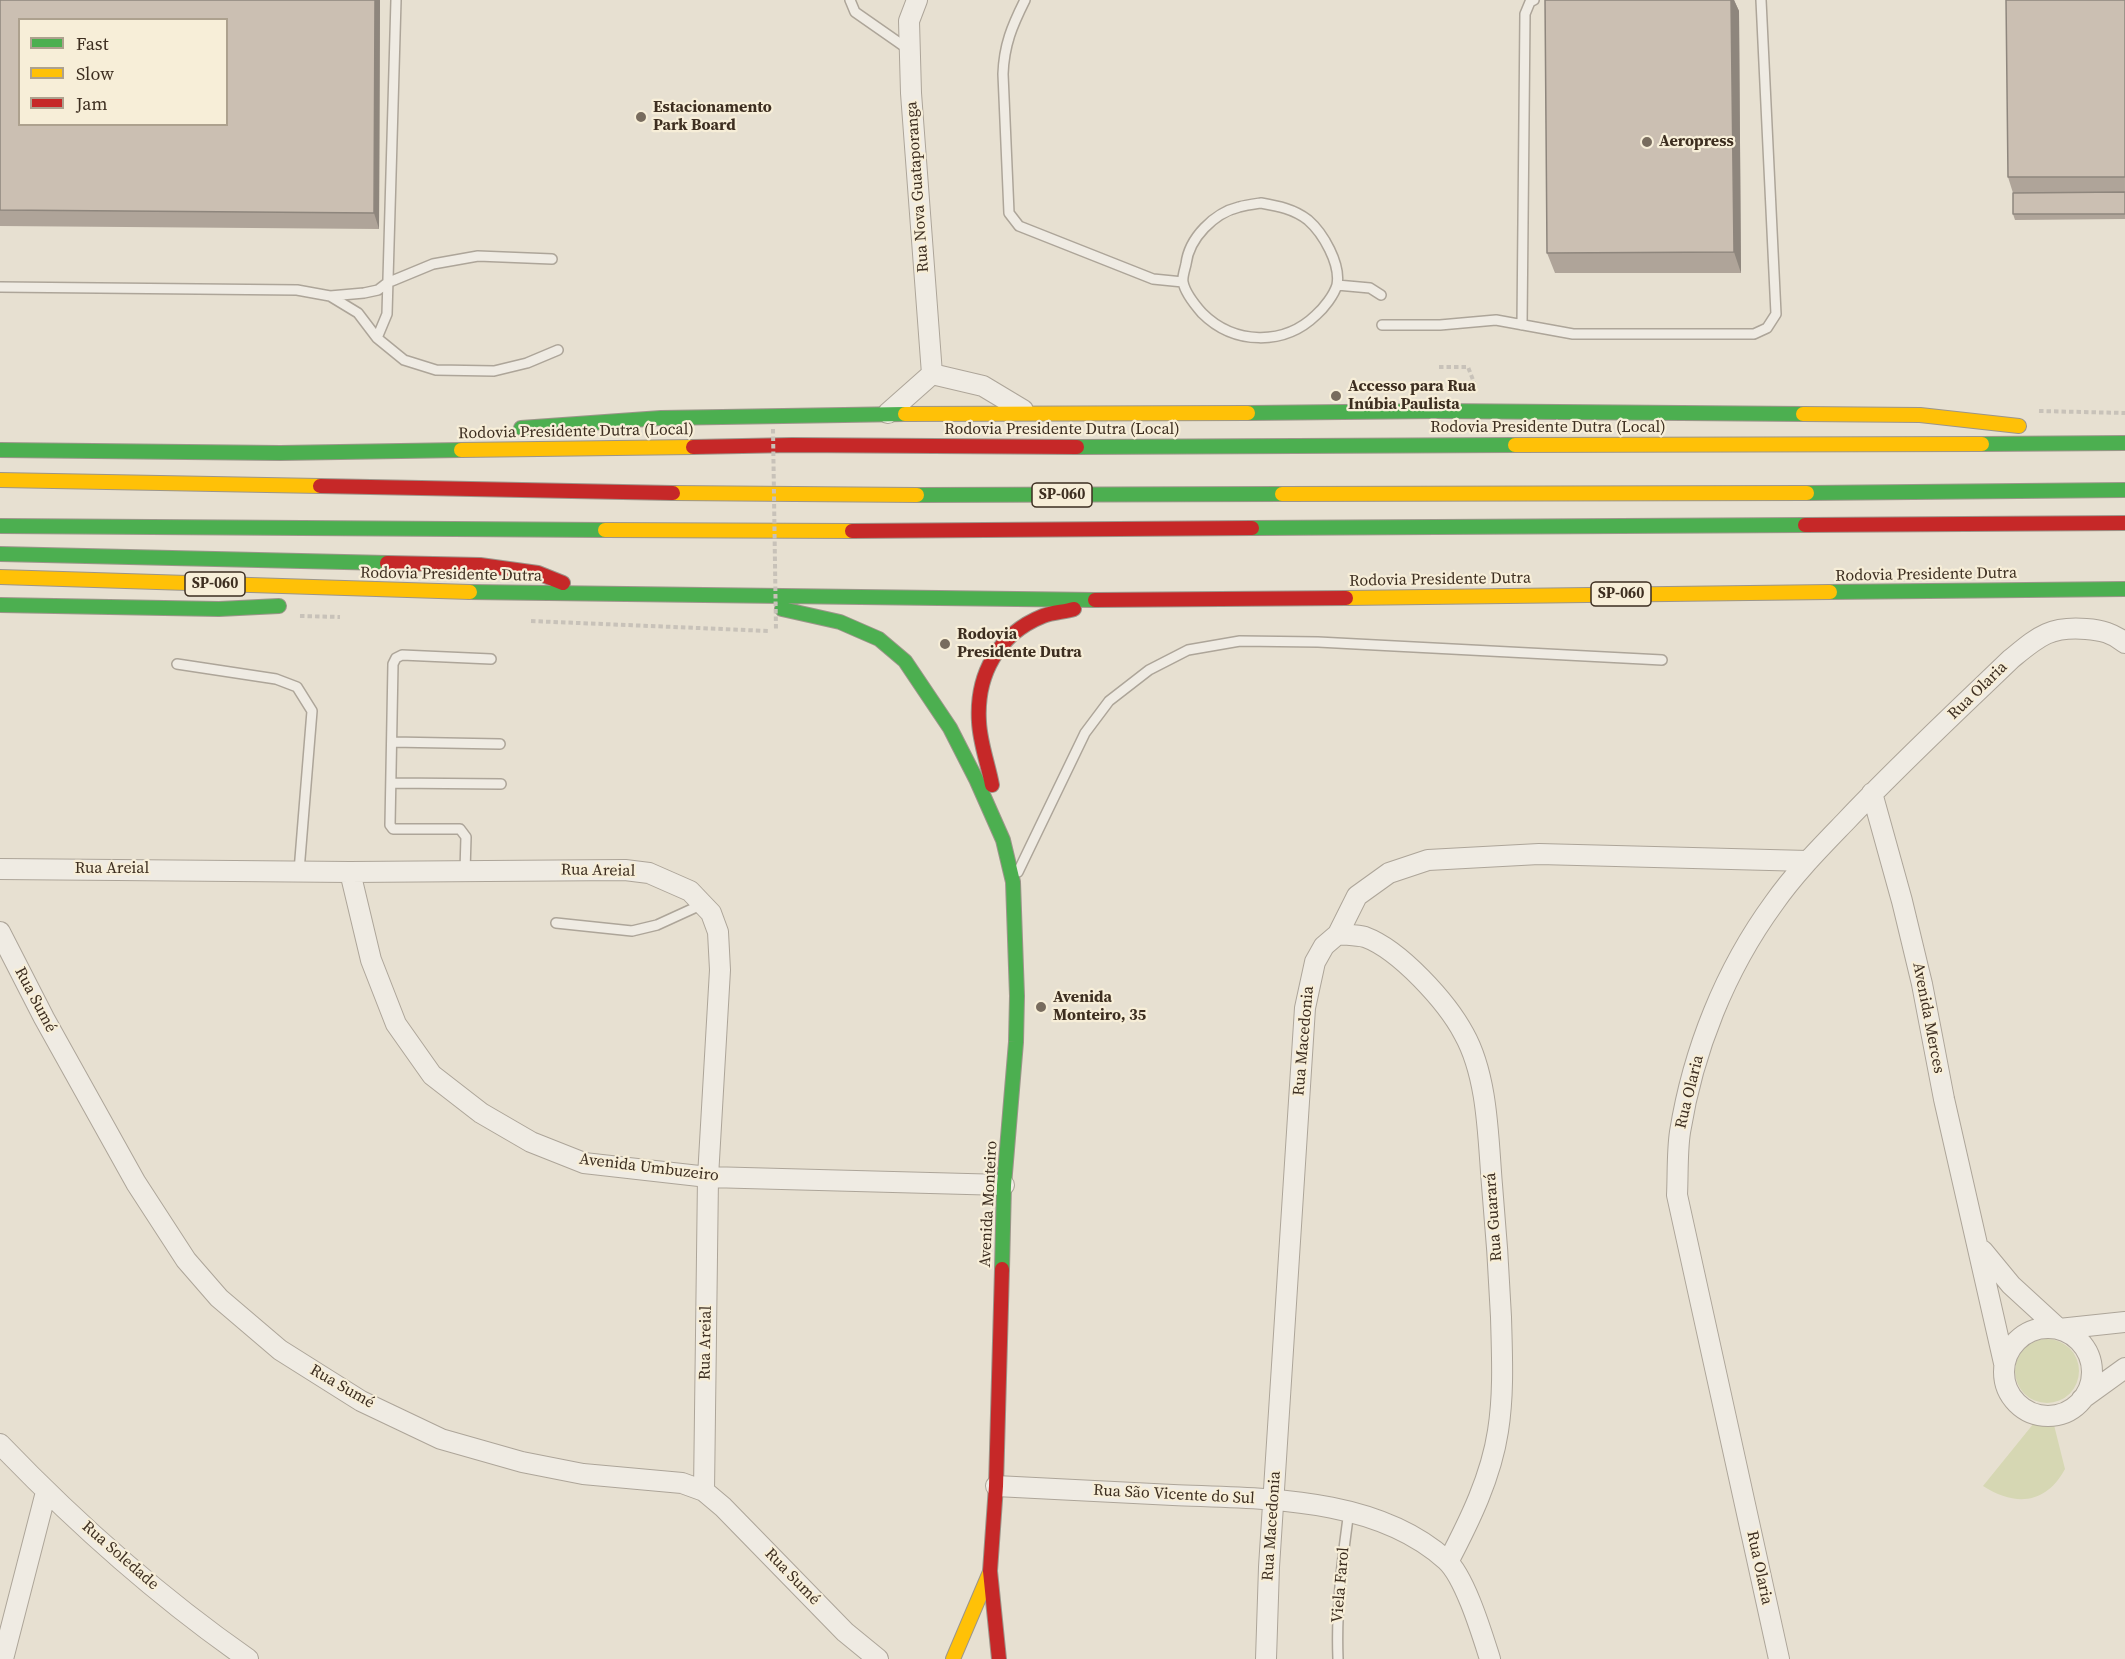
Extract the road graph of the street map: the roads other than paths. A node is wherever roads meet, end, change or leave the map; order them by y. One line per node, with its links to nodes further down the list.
1 (396, 0): 9 (lane)
2 (850, 0): 7 (lane)
3 (916, 0): 7 (street, Rua Nova Guataporanga)
4 (1025, 0): 10 (lane)
5 (1534, 0): 16 (lane)
6 (1761, 0): 16 (lane)
7 (910, 50): 19 (street, Rua Nova Guataporanga)
8 (552, 259): 9 (lane)
9 (387, 282): 14 (lane); 17 (lane)
10 (1183, 282): 11 (lane); 11 (lane)
11 (1336, 285): 13 (lane)
12 (0, 288): 14 (lane)
13 (1381, 295)
14 (330, 296): 17 (lane)
15 (1382, 325): 16 (lane)
16 (1522, 325)
17 (377, 338): 18 (lane)
18 (558, 350)
19 (932, 374): 20 (street); 21 (street)
20 (888, 413): 21 (main road); 22 (main road)
21 (1028, 413): 24 (main road)
22 (504, 428)
23 (366, 438): 27 (main road)
24 (2109, 443): 25 (main road, Rodovia Presidente Dutra (Local)); 27 (main road, Rodovia Presidente Dutra (Local))
25 (2125, 443)
26 (0, 450): 27 (main road, Rodovia Presidente Dutra (Local))
27 (280, 453)
28 (0, 480): 29 (main road, SP-060)
29 (2125, 490)
30 (2125, 523): 31 (main road, SP-060)
31 (0, 526)
32 (0, 554): 36 (main road)
33 (0, 577): 35 (main road, Rodovia Presidente Dutra / SP-060)
34 (2125, 589): 38 (main road, Rodovia Presidente Dutra / SP-060)
35 (430, 592): 36 (main road, Rodovia Presidente Dutra / SP-060); 39 (main road)
36 (593, 595): 37 (main road, Rodovia Presidente Dutra / SP-060)
37 (729, 597): 38 (main road, Rodovia Presidente Dutra / SP-060); 51 (main road)
38 (1117, 600): 51 (main road)
39 (336, 601)
40 (0, 604): 41 (main road)
41 (290, 605)
42 (2125, 643): 50 (street, Rua Olaria)
43 (491, 659): 46 (lane)
44 (1662, 660): 57 (lane)
45 (177, 664): 54 (lane)
46 (392, 742): 47 (lane); 48 (lane)
47 (500, 744)
48 (391, 783): 49 (lane); 55 (lane)
49 (501, 784)
50 (1872, 793): 52 (street, Rua Olaria); 64 (street, Avenida Merces)
51 (1003, 840): 57 (main road, Avenida Monteiro)
52 (1808, 861): 61 (street, Rua Macedonia); 88 (street, Rua Olaria)
53 (0, 870): 54 (street, Rua Areial)
54 (299, 871): 56 (street, Rua Areial)
55 (465, 871): 56 (street, Rua Areial); 58 (street, Rua Areial)
56 (350, 872): 62 (street, Avenida Umbuzeiro)
57 (1013, 882): 63 (main road, Avenida Monteiro)
58 (703, 904): 59 (lane); 62 (street, Rua Areial)
59 (556, 922)
60 (0, 932): 72 (street, Rua Sumé)
61 (1338, 934): 74 (street, Rua Macedonia); 76 (street, Rua Guarará)
62 (708, 1177): 63 (street, Avenida Umbuzeiro); 72 (street, Rua Areial)
63 (1004, 1185): 71 (main road, Avenida Monteiro)
64 (1978, 1244): 66 (street, Avenida Merces); 67 (street, Avenida Merces)
65 (2125, 1322): 66 (street)
66 (2059, 1329): 67 (street); 69 (street)
67 (2004, 1363): 69 (street)
68 (2125, 1368): 69 (street)
69 (2082, 1399)
70 (0, 1444): 73 (street, Rua Soledade)
71 (996, 1486): 74 (street, Rua São Vicente do Sul); 77 (main road, Avenida Monteiro)
72 (704, 1491): 78 (street, Rua Sumé)
73 (46, 1492): 79 (street); 80 (street, Rua Soledade)
74 (1274, 1500): 75 (street, Rua São Vicente do Sul); 85 (street, Rua Macedonia)
75 (1349, 1512): 76 (street, Rua São Vicente do Sul); 86 (lane, Viela Farol)
76 (1448, 1562): 87 (street, Rua São Vicente do Sul)
77 (990, 1571): 83 (main road, Avenida Monteiro); 84 (main road, Avenida Monteiro)
78 (845, 1632): 81 (street, Rua Sumé); 82 (street, Rua Sumé)
79 (3, 1659)
80 (248, 1659)
81 (863, 1659)
82 (878, 1659)
83 (952, 1659)
84 (999, 1659)
85 (1266, 1659)
86 (1338, 1659)
87 (1490, 1659)
88 (1779, 1659)

